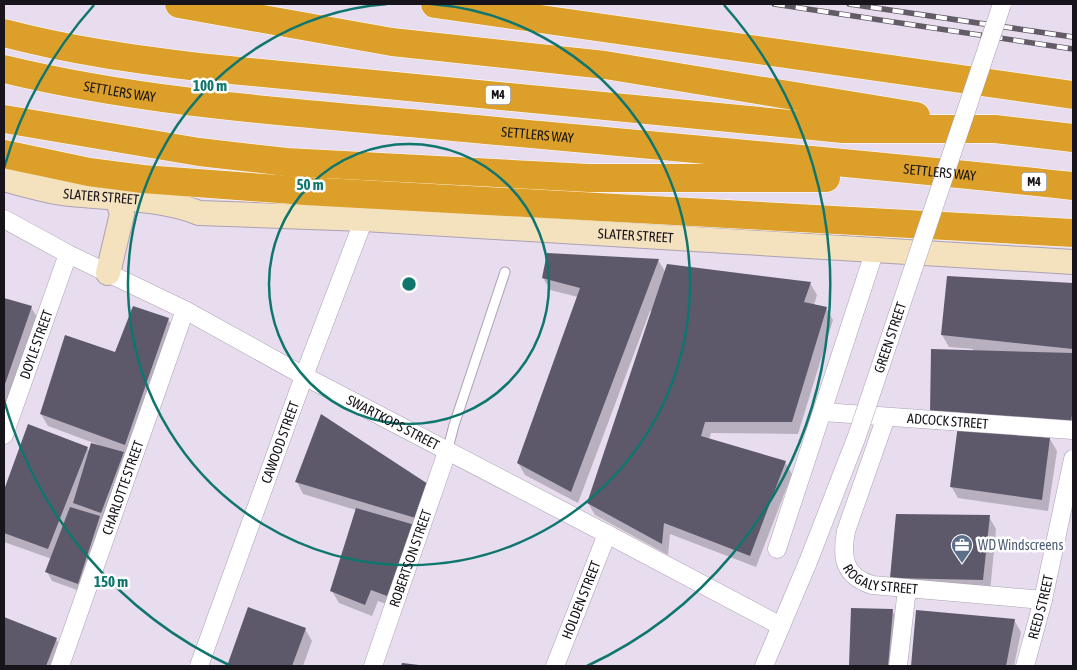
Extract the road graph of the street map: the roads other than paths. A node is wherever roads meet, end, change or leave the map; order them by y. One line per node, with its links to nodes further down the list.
1 (182, 4): 8 (highway)
2 (435, 4): 6 (highway)
3 (1002, 4): 36 (street, GREEN STREET, bridge)
4 (4, 33): 8 (highway, M4)
5 (4, 69): 11 (highway, SETTLERS WAY / M4)
6 (1073, 94)
7 (10, 120): 11 (highway)
8 (995, 129): 9 (highway, M4)
9 (1073, 138)
10 (4, 154): 18 (highway)
11 (995, 178): 13 (highway, SETTLERS WAY / M4)
12 (4, 179): 15 (street, SLATER STREET)
13 (1073, 186)
14 (4, 194): 15 (street, SLATER STREET)
15 (119, 206): 17 (street, SLATER STREET); 23 (street)
16 (4, 218): 20 (street, SWARTKOPS STREET)
17 (364, 219): 19 (street, SLATER STREET); 25 (street, CAWOOD STREET)
18 (1073, 233)
19 (875, 250): 21 (street, SLATER STREET); 26 (street)
20 (68, 254): 23 (street, SWARTKOPS STREET); 29 (street, DOYLE STREET)
21 (1073, 262)
22 (505, 272): 30 (lane)
23 (108, 273): 24 (street, SWARTKOPS STREET)
24 (184, 310): 25 (street, SWARTKOPS STREET); 37 (street, CHARLOTTE STREET)
25 (304, 376): 30 (street, SWARTKOPS STREET); 38 (street, CAWOOD STREET)
26 (823, 412): 27 (street, ADCOCK STREET); 33 (street)
27 (886, 418): 28 (street, ADCOCK STREET); 34 (street, ROGALY STREET)
28 (1073, 430)
29 (4, 436)
30 (448, 452): 32 (street, SWARTKOPS STREET); 39 (street, ROBERTSON STREET)
31 (1073, 460): 35 (street, REED STREET)
32 (607, 534): 36 (street, SWARTKOPS STREET); 40 (street, HOLDEN STREET)
33 (777, 549)
34 (907, 589): 35 (street, ROGALY STREET); 42 (street)
35 (1042, 600): 43 (street, REED STREET)
36 (780, 626): 41 (street, GREEN STREET)
37 (60, 666)
38 (199, 666)
39 (373, 666)
40 (555, 666)
41 (764, 666)
42 (898, 666)
43 (1025, 666)

